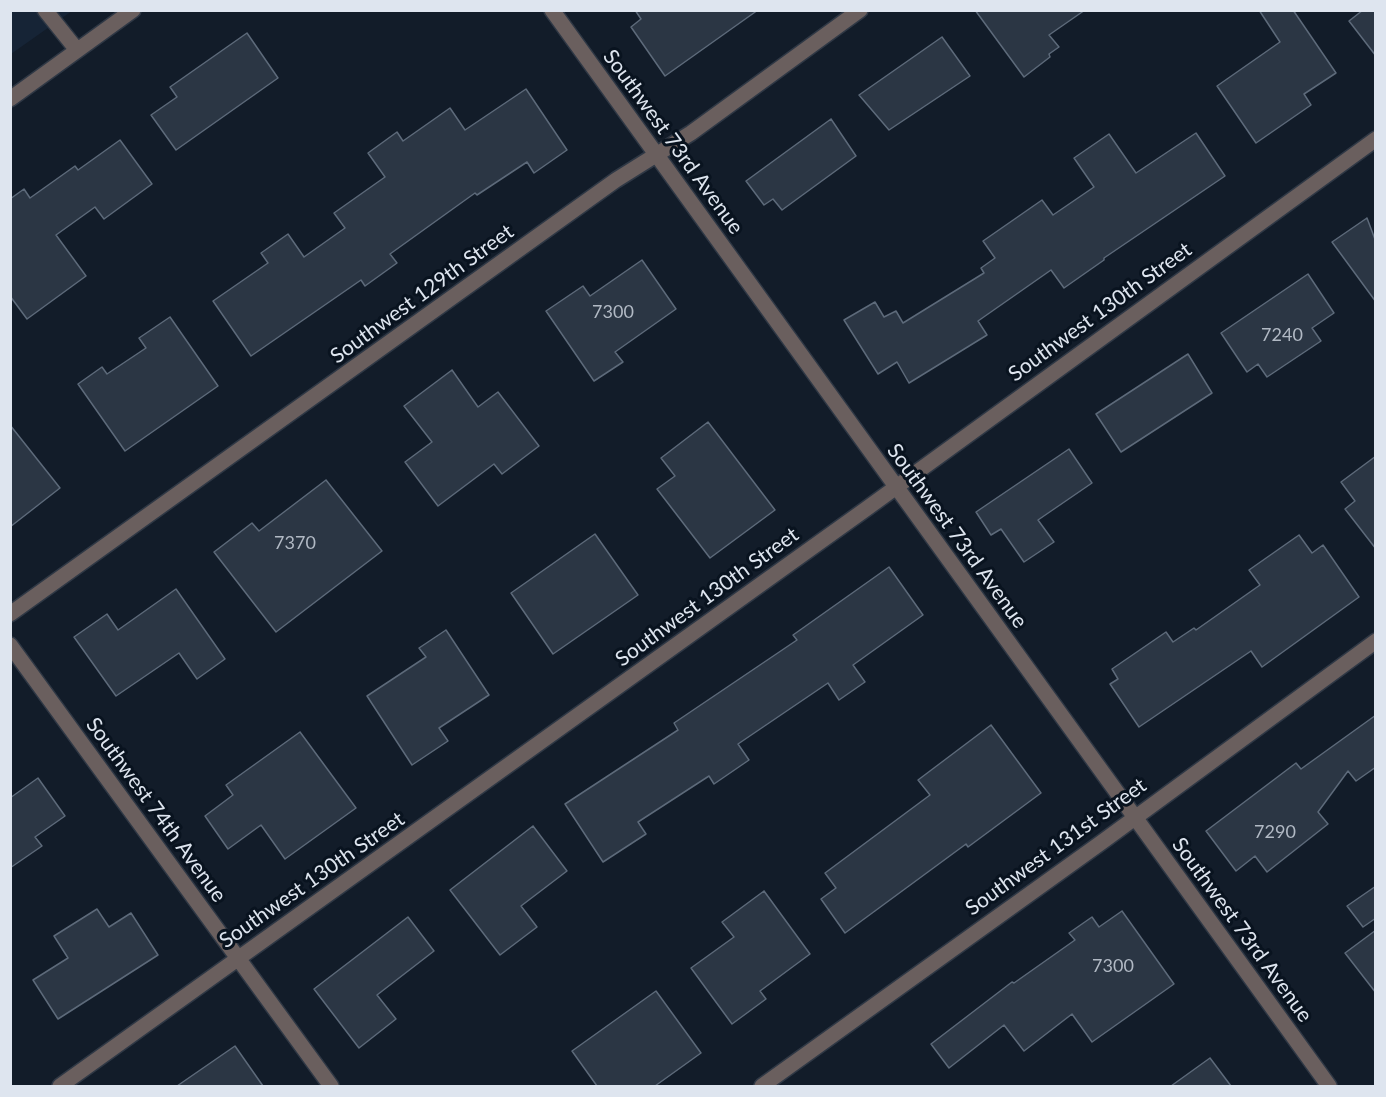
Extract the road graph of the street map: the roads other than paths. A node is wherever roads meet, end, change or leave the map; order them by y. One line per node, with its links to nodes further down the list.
1 (45, 10): 5 (street)
2 (133, 10): 5 (street)
3 (552, 10): 8 (street, Southwest 73rd Avenue)
4 (860, 10): 8 (street, Southwest 129th Street)
5 (77, 50): 6 (street)
6 (10, 99)
7 (1376, 139): 9 (street, Southwest 130th Street)
8 (657, 155): 9 (street, Southwest 73rd Avenue); 10 (street, Southwest 129th Street)
9 (895, 487): 13 (street, Southwest 73rd Avenue); 14 (street, Southwest 130th Street)
10 (10, 614)
11 (1376, 641): 13 (street, Southwest 131st Street)
12 (10, 645): 14 (street, Southwest 74th Avenue)
13 (1134, 818): 17 (street, Southwest 131st Street); 18 (street, Southwest 73rd Avenue)
14 (238, 958): 15 (street, Southwest 130th Street); 16 (street, Southwest 74th Avenue)
15 (60, 1086)
16 (331, 1086)
17 (762, 1086)
18 (1329, 1086)

